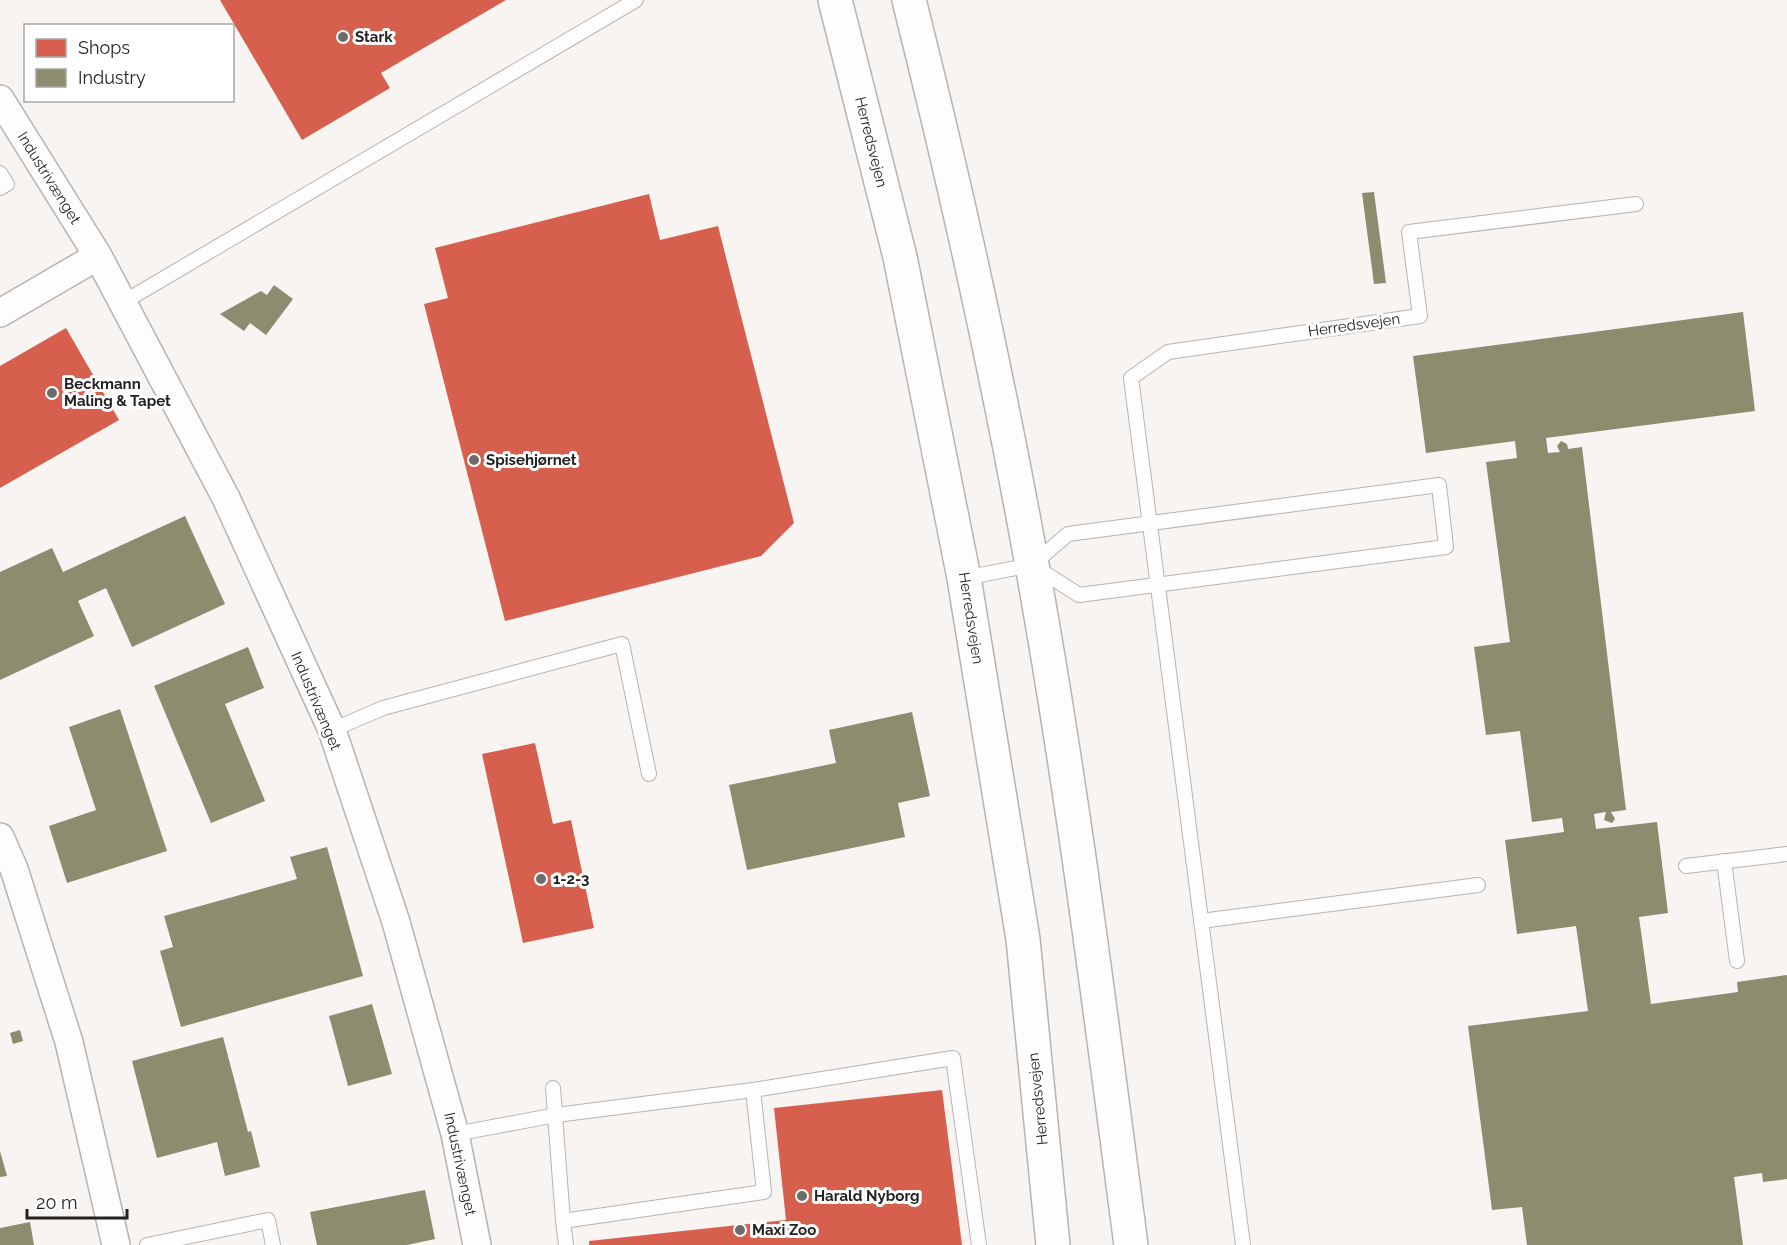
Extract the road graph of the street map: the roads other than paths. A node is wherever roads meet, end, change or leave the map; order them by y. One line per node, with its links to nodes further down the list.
1 (636, 0): 9 (lane)
2 (835, 0): 13 (street, Herredsvejen)
3 (909, 0): 12 (street)
4 (0, 99): 8 (street, Industrivænget)
5 (0, 173): 6 (lane)
6 (0, 188)
7 (1636, 204): 11 (lane, Herredsvejen)
8 (98, 256): 9 (street, Industrivænget); 10 (street)
9 (122, 303): 15 (street, Industrivænget)
10 (2, 308)
11 (1150, 523): 12 (lane); 14 (lane, Herredsvejen); 14 (lane)
12 (1032, 565): 13 (lane); 14 (lane); 36 (street)
13 (964, 578): 35 (street, Herredsvejen)
14 (1158, 584): 22 (lane, Herredsvejen)
15 (332, 730): 16 (lane); 27 (street, Industrivænget)
16 (649, 774)
17 (0, 837): 29 (street)
18 (1787, 854): 19 (lane)
19 (1724, 861): 20 (lane); 23 (lane)
20 (1686, 866)
21 (1478, 885): 22 (lane)
22 (1201, 921): 37 (lane, Herredsvejen)
23 (1737, 961)
24 (553, 1088): 26 (lane)
25 (753, 1090): 26 (lane); 28 (lane); 34 (lane)
26 (556, 1115): 27 (lane); 28 (lane)
27 (455, 1134): 32 (street, Industrivænget)
28 (563, 1221): 33 (lane)
29 (116, 1245)
30 (147, 1245): 31 (lane)
31 (273, 1245)
32 (477, 1245)
33 (566, 1245)
34 (979, 1245)
35 (1053, 1245)
36 (1131, 1245)
37 (1243, 1245)

